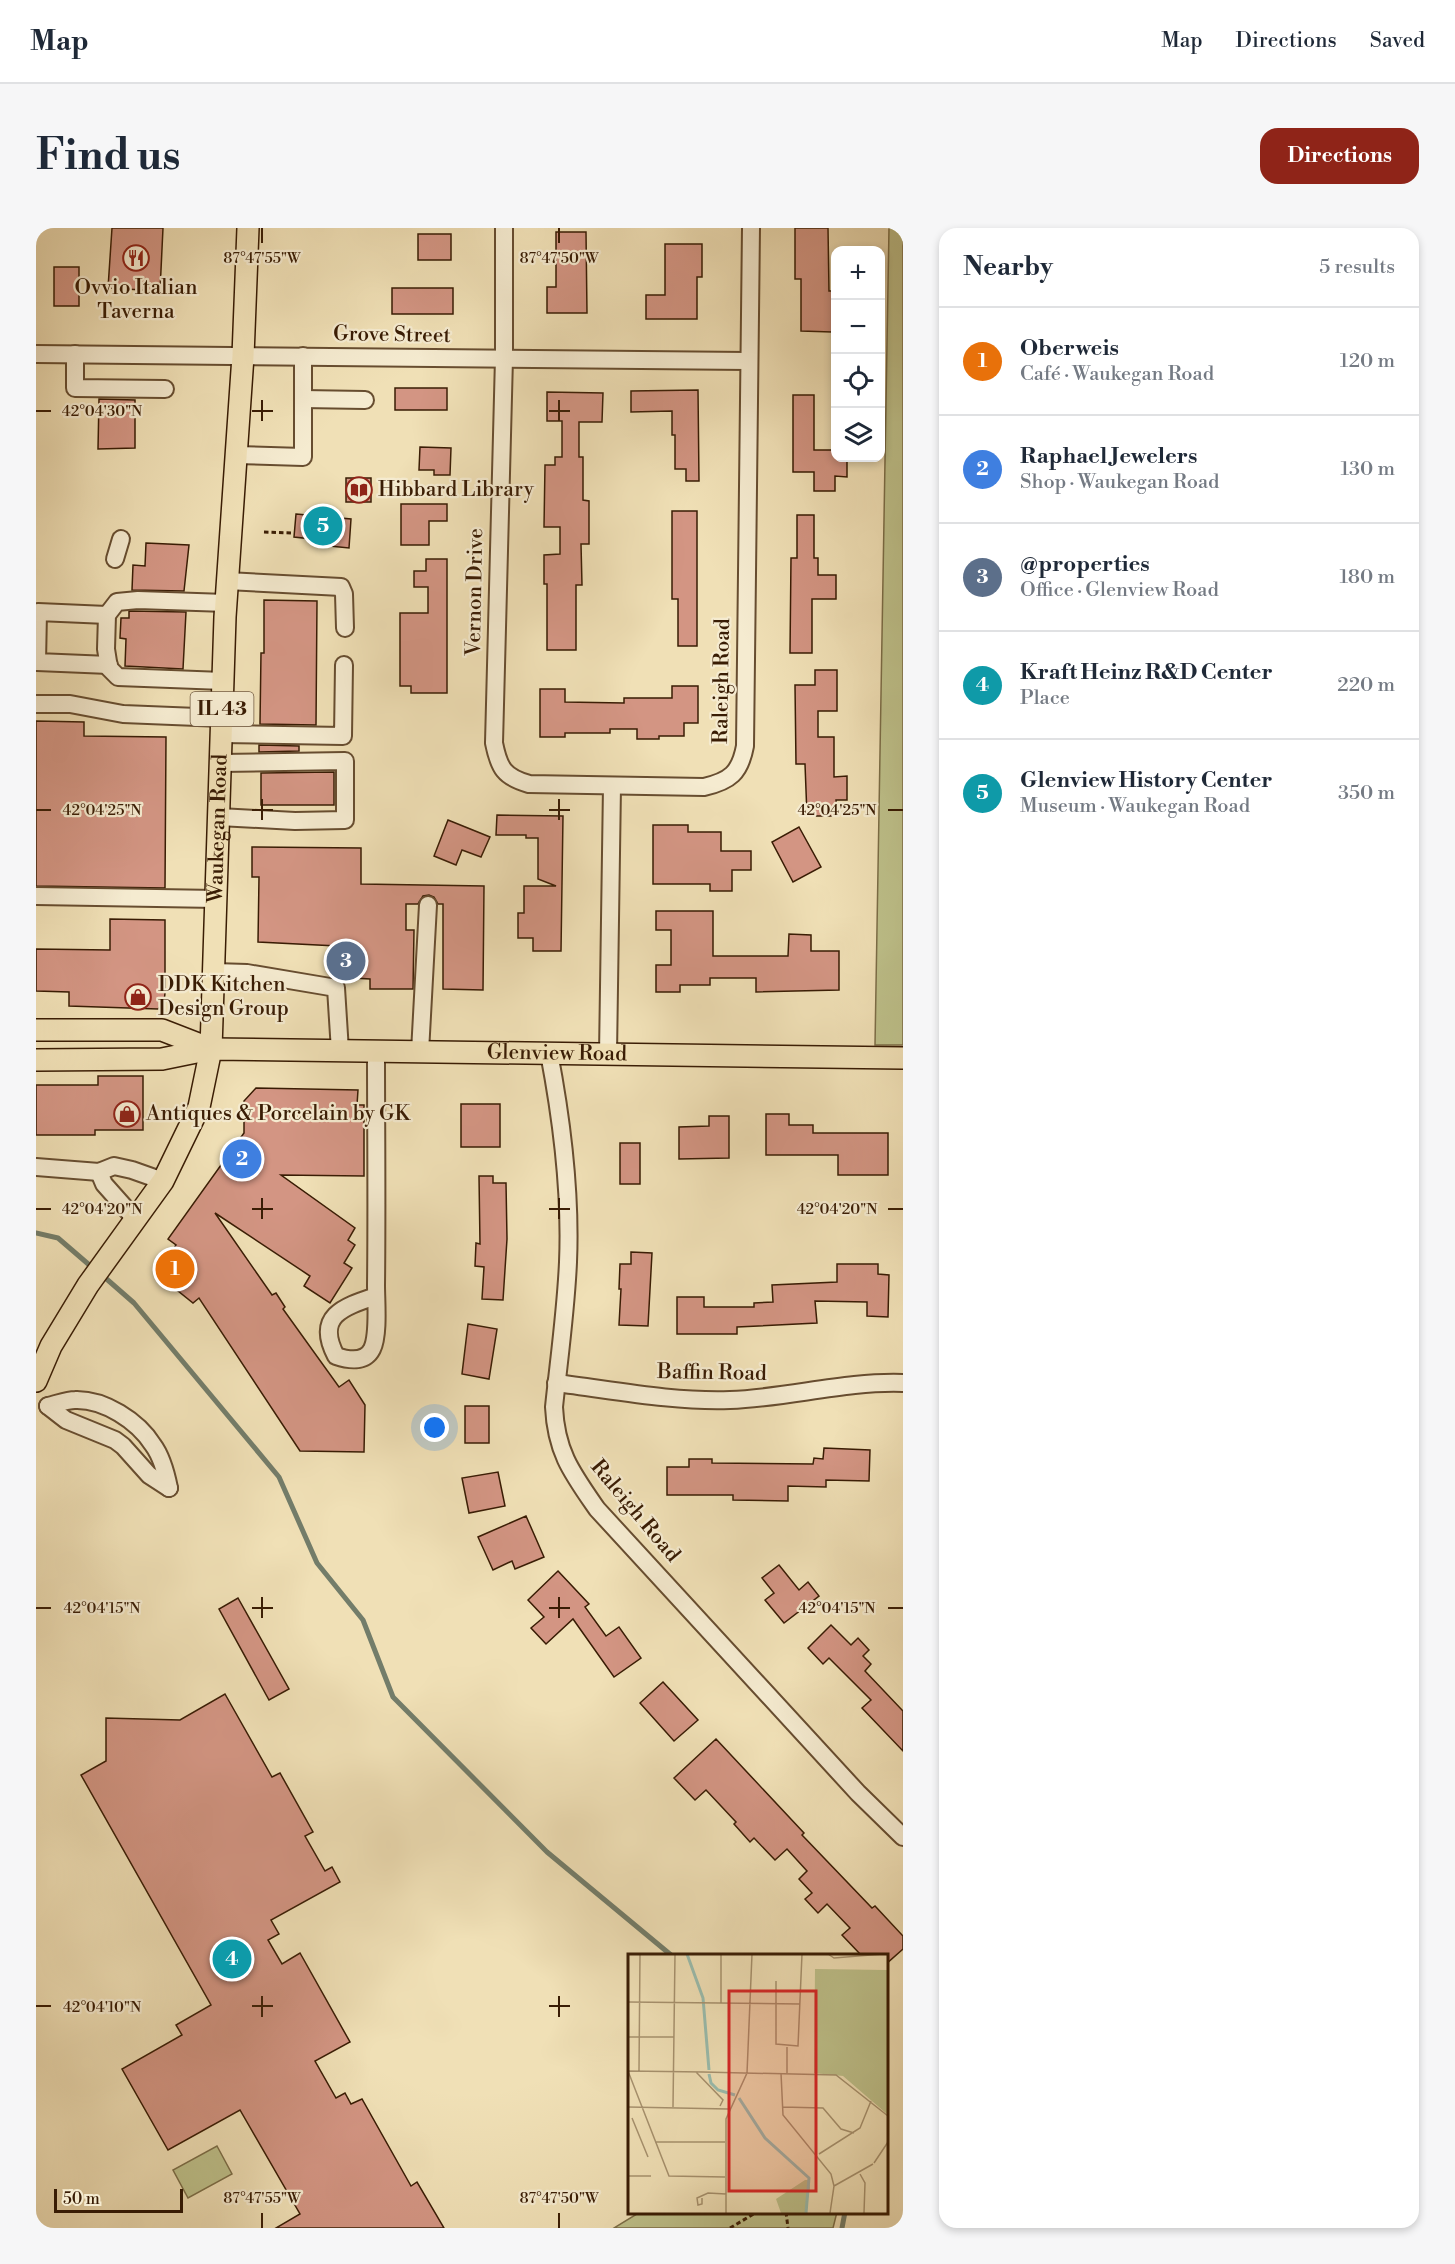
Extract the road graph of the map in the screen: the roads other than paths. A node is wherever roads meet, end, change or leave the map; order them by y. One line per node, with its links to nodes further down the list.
1 (248, 228): 6 (main road, Waukegan Road / IL 43)
2 (504, 228): 8 (street, Vernon Drive)
3 (751, 228): 9 (street, Raleigh Road)
4 (36, 354): 5 (street, Grove Street)
5 (75, 354): 6 (street, Grove Street); 10 (street)
6 (243, 356): 7 (street, Grove Street); 13 (main road, Waukegan Road / IL 43)
7 (303, 356): 8 (street, Grove Street); 11 (street)
8 (504, 358): 9 (street, Grove Street); 26 (street, Vernon Drive)
9 (748, 361): 26 (street, Raleigh Road)
10 (165, 388)
11 (303, 399): 12 (street); 13 (street)
12 (365, 400)
13 (235, 455): 16 (main road, Waukegan Road / IL 43)
14 (121, 539): 15 (street)
15 (115, 559)
16 (227, 581): 17 (main road, Waukegan Road / IL 43); 19 (street)
17 (226, 603): 18 (street); 22 (main road, Waukegan Road / IL 43)
18 (107, 615): 20 (street); 20 (street)
19 (345, 628)
20 (109, 665): 22 (street)
21 (344, 665): 24 (street)
22 (223, 681): 24 (main road, Waukegan Road / IL 43)
23 (36, 704): 24 (street)
24 (222, 726): 25 (main road, Waukegan Road / IL 43)
25 (221, 763): 27 (main road, Waukegan Road / IL 43); 27 (street)
26 (612, 786): 38 (street)
27 (219, 817): 29 (main road, Waukegan Road / IL 43)
28 (36, 896): 29 (street)
29 (217, 899): 31 (main road, Waukegan Road / IL 43)
30 (428, 905): 36 (street)
31 (214, 972): 33 (main road, Waukegan Road / IL 43); 34 (street)
32 (36, 1030): 33 (main road, Glenview Road)
33 (212, 1049): 34 (main road, Glenview Road); 40 (main road, Glenview Road); 43 (main road, Waukegan Road / IL 43)
34 (340, 1051): 35 (main road, Glenview Road)
35 (376, 1051): 36 (main road, Glenview Road); 45 (street)
36 (420, 1052): 37 (main road, Glenview Road)
37 (549, 1053): 38 (main road, Glenview Road); 47 (street, Raleigh Road)
38 (608, 1054): 39 (main road, Glenview Road)
39 (903, 1058)
40 (36, 1060)
41 (36, 1167): 42 (street)
42 (99, 1172): 43 (street); 44 (street)
43 (163, 1181): 44 (main road, Waukegan Road / IL 43)
44 (136, 1220): 46 (main road, Waukegan Road / IL 43)
45 (376, 1296)
46 (36, 1381)
47 (556, 1383): 48 (street, Baffin Road); 51 (street, Raleigh Road)
48 (903, 1383)
49 (139, 1428): 50 (street); 50 (street); 50 (street)
50 (123, 1446)
51 (903, 1837)

